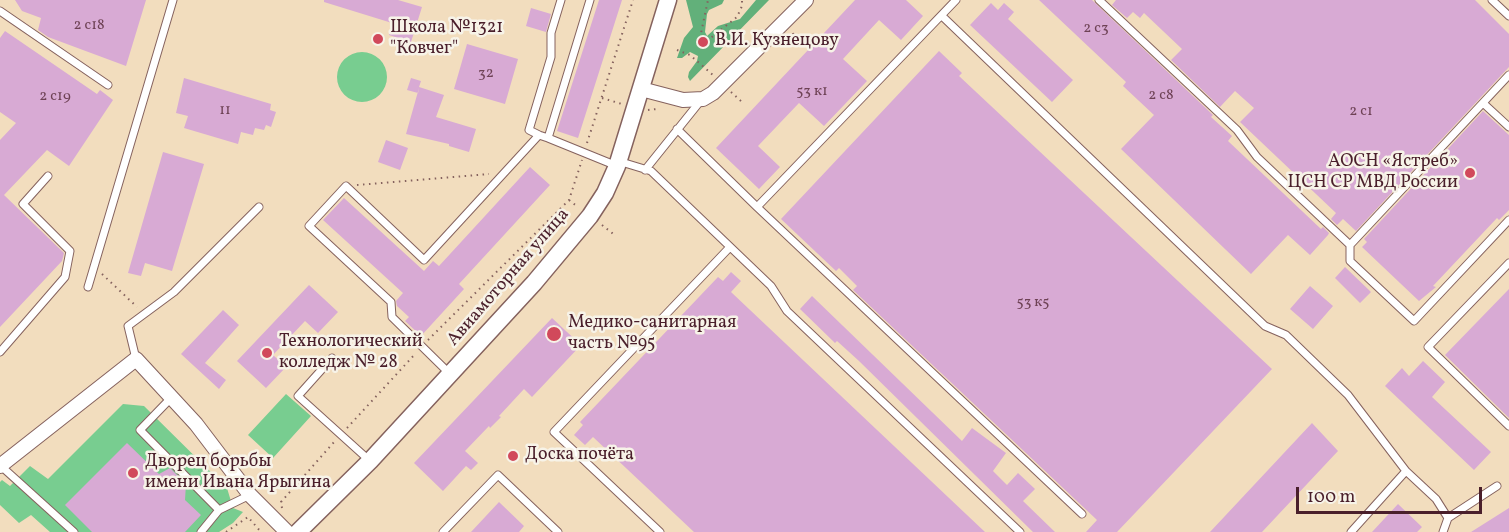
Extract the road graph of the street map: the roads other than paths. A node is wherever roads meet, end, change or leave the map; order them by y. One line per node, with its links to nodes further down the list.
1 (173, 0): 30 (lane)
2 (561, 0): 19 (lane)
3 (590, 0): 20 (lane)
4 (668, 0): 14 (street, Авиамоторная улица)
5 (956, 0): 10 (lane)
6 (1099, 0): 27 (lane)
7 (1492, 0): 11 (lane)
8 (803, 1): 15 (street)
9 (0, 11): 13 (lane)
10 (942, 16): 25 (lane); 39 (lane)
11 (1509, 16)
12 (1509, 75): 16 (lane)
13 (108, 85)
14 (641, 89): 15 (street); 21 (street, Авиамоторная улица)
15 (703, 99): 18 (lane)
16 (1483, 103): 17 (lane); 27 (lane)
17 (1509, 127)
18 (677, 129): 22 (lane); 25 (lane)
19 (539, 135): 20 (lane); 34 (lane)
20 (548, 138): 21 (lane)
21 (618, 163): 22 (lane); 34 (street, Авиамоторная улица)
22 (645, 170): 28 (lane)
23 (48, 176): 31 (lane)
24 (259, 207): 33 (lane)
25 (757, 207): 43 (lane)
26 (1509, 220): 27 (lane)
27 (1350, 245)
28 (730, 247): 51 (lane); 52 (lane)
29 (1509, 263): 36 (lane)
30 (88, 287)
31 (0, 352)
32 (332, 358): 37 (lane)
33 (136, 359): 35 (street); 38 (street)
34 (450, 374): 37 (street, Авиамоторная улица)
35 (173, 396): 41 (street); 42 (lane)
36 (1509, 426)
37 (370, 461): 48 (street, Авиамоторная улица)
38 (1, 466): 45 (lane)
39 (1406, 471): 44 (lane); 53 (lane)
40 (1497, 486): 44 (lane)
41 (250, 495): 42 (lane); 47 (street)
42 (219, 510): 46 (lane)
43 (1082, 514)
44 (1448, 518): 54 (lane)
45 (74, 532)
46 (201, 532)
47 (287, 532)
48 (298, 532)
49 (443, 532): 50 (lane)
50 (558, 532)
51 (660, 532)
52 (1020, 532)
53 (1351, 532)
54 (1443, 532)

